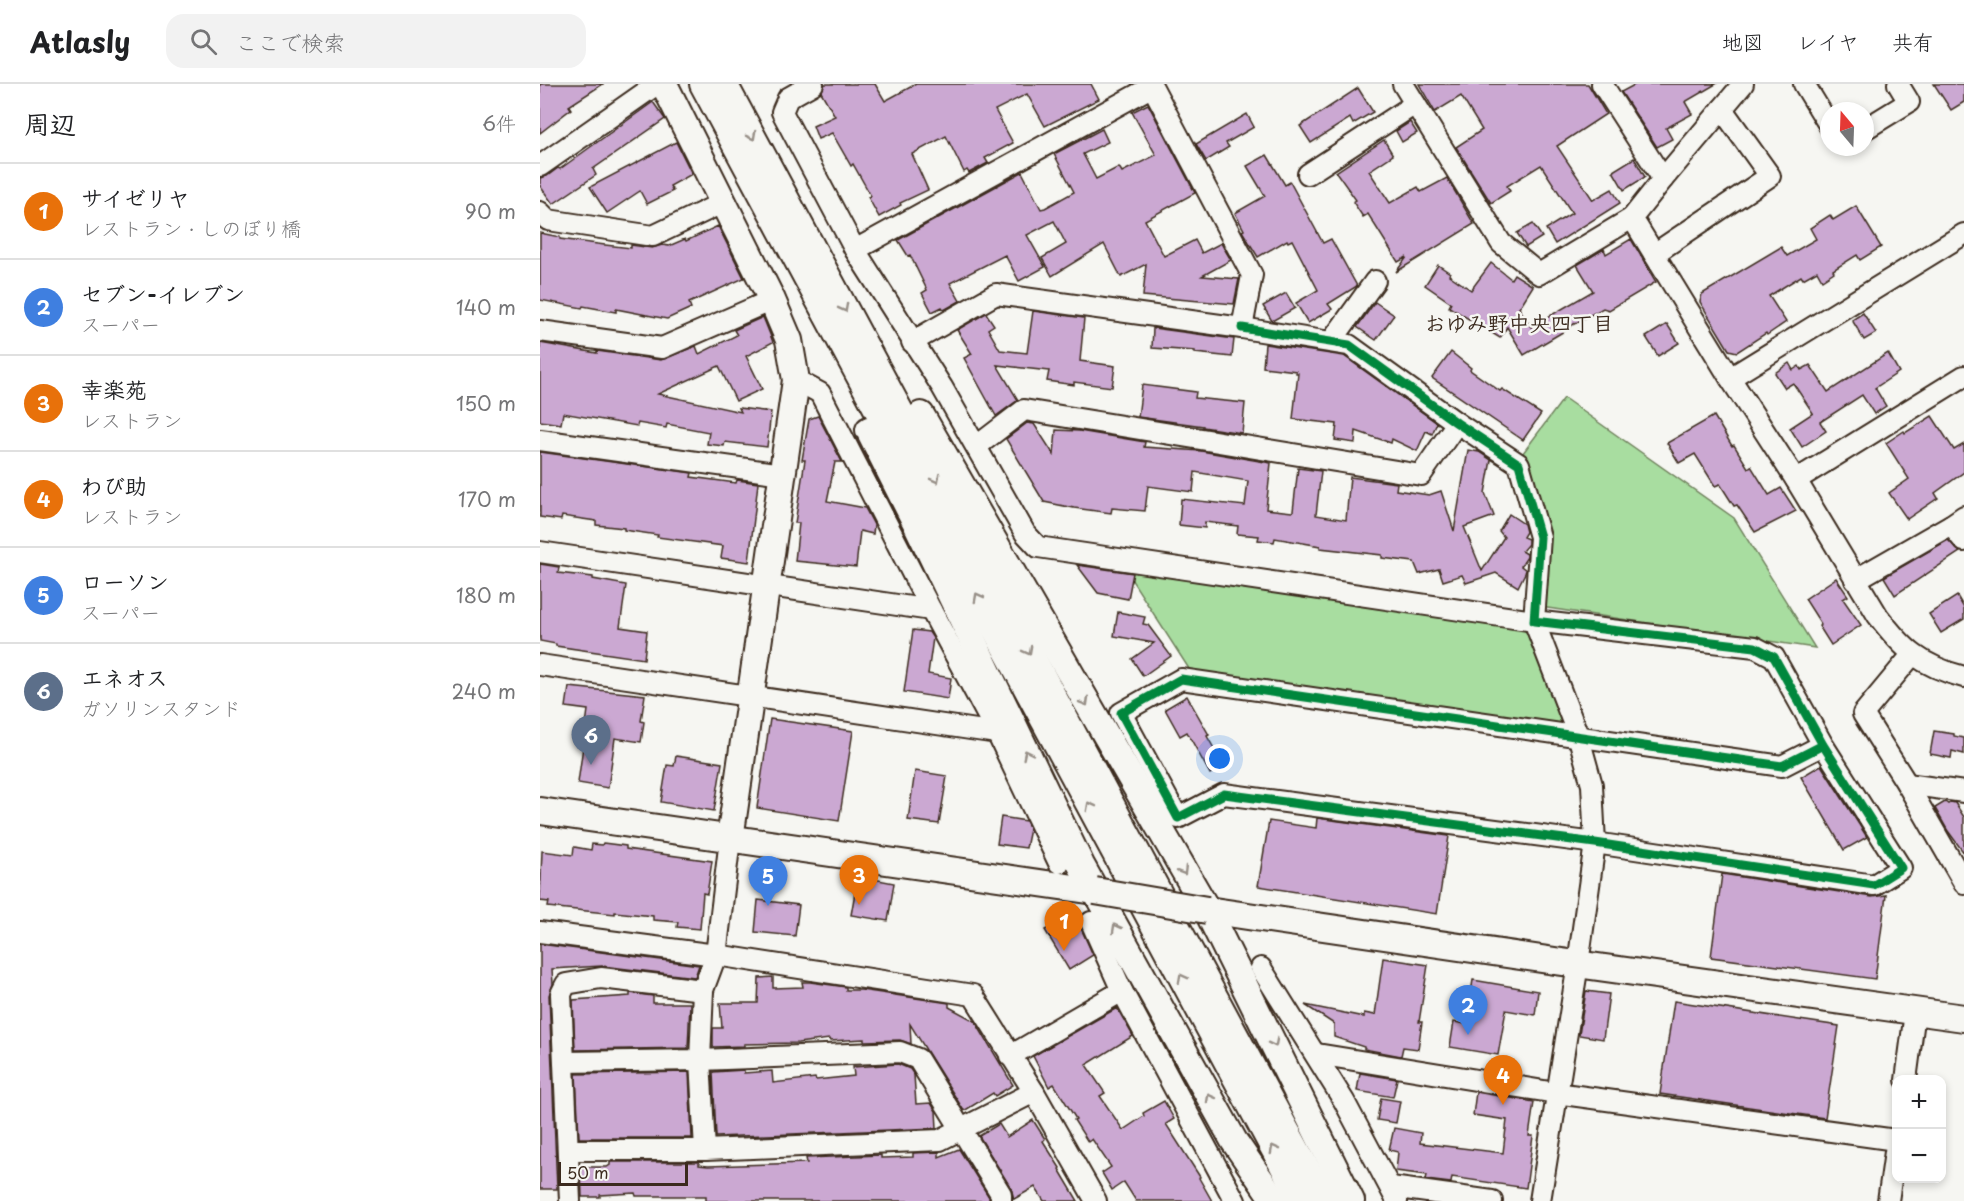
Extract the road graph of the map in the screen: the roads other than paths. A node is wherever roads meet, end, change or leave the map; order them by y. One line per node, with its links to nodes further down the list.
1 (657, 84): 16 (street)
2 (664, 84): 19 (street)
3 (703, 84): 26 (street)
4 (724, 84): 32 (street, one-way to 32)
5 (813, 84): 23 (street)
6 (1403, 84): 12 (street)
7 (1602, 84): 18 (street)
8 (1743, 84): 13 (street)
9 (1804, 84): 14 (street)
10 (1898, 84): 15 (street)
11 (1151, 85): 23 (street); 28 (street)
12 (1415, 104): 17 (street); 21 (street)
13 (1722, 109): 18 (street); 24 (street)
14 (1820, 110)
15 (1874, 123)
16 (540, 166)
17 (1308, 174)
18 (1663, 179): 21 (street)
19 (724, 202): 20 (street); 27 (street)
20 (540, 212)
21 (1632, 218): 24 (street)
22 (1964, 234): 34 (street)
23 (855, 250): 30 (street)
24 (1654, 254): 34 (street)
25 (1375, 281): 31 (street)
26 (814, 291): 62 (street, one-way to 26); 91 (street, one-way to 26)
27 (772, 300): 29 (street); 35 (street)
28 (1242, 328): 30 (street); 31 (street)
29 (540, 331)
30 (912, 342): 38 (street)
31 (1331, 342): 36 (street)
32 (867, 350): 63 (street, one-way to 63); 92 (street, one-way to 92)
33 (1964, 376): 40 (street)
34 (1730, 378): 40 (street)
35 (796, 380): 39 (street); 46 (street)
36 (1456, 423): 38 (street); 47 (street)
37 (540, 441): 39 (street)
38 (976, 446): 47 (street)
39 (782, 474): 45 (street)
40 (1796, 480): 44 (street)
41 (1957, 521): 42 (street); 44 (street)
42 (1964, 541)
43 (540, 552): 45 (street)
44 (1855, 580): 48 (street)
45 (766, 587): 46 (street); 51 (street)
46 (930, 610): 52 (street)
47 (1534, 621): 53 (street); 54 (street)
48 (1912, 655): 50 (street); 55 (street)
49 (540, 664): 51 (street)
50 (1964, 677)
51 (751, 696): 52 (street); 58 (street)
52 (997, 733): 60 (street)
53 (1579, 738): 54 (street); 59 (street); 59 (street)
54 (1823, 745): 59 (street)
55 (1908, 783): 56 (street); 61 (street)
56 (1964, 792)
57 (540, 811): 58 (street)
58 (730, 839): 62 (street); 66 (street)
59 (1595, 843): 67 (street)
60 (1059, 863)
61 (1964, 883)
62 (1095, 891): 63 (street, bridge); 90 (street, one-way to 62)
63 (1207, 910): 67 (street); 93 (street, one-way to 93)
64 (1091, 922): 70 (street)
65 (540, 932): 66 (street)
66 (716, 955): 69 (street); 74 (street)
67 (1578, 964): 71 (street); 79 (street)
68 (1261, 968): 73 (street)
69 (703, 990): 75 (street); 76 (street)
70 (1122, 991): 74 (street); 89 (street)
71 (1915, 1012): 72 (street); 77 (street)
72 (1964, 1018)
73 (1317, 1054): 79 (street); 85 (street)
74 (1010, 1056): 78 (street)
75 (700, 1060): 76 (street); 80 (street); 83 (street)
76 (564, 1062): 82 (street)
77 (1907, 1075)
78 (1034, 1092): 80 (street); 88 (street)
79 (1557, 1093): 81 (street); 95 (street)
80 (961, 1131): 83 (street); 87 (street)
81 (1892, 1142)
82 (568, 1150): 83 (street); 86 (street)
83 (705, 1150)
84 (1892, 1172): 96 (street)
85 (1394, 1194): 94 (street)
86 (570, 1201)
87 (1001, 1201)
88 (1096, 1201)
89 (1235, 1201)
90 (1275, 1201)
91 (1302, 1201)
92 (1324, 1201)
93 (1351, 1201)
94 (1492, 1201)
95 (1540, 1201)
96 (1888, 1201)

